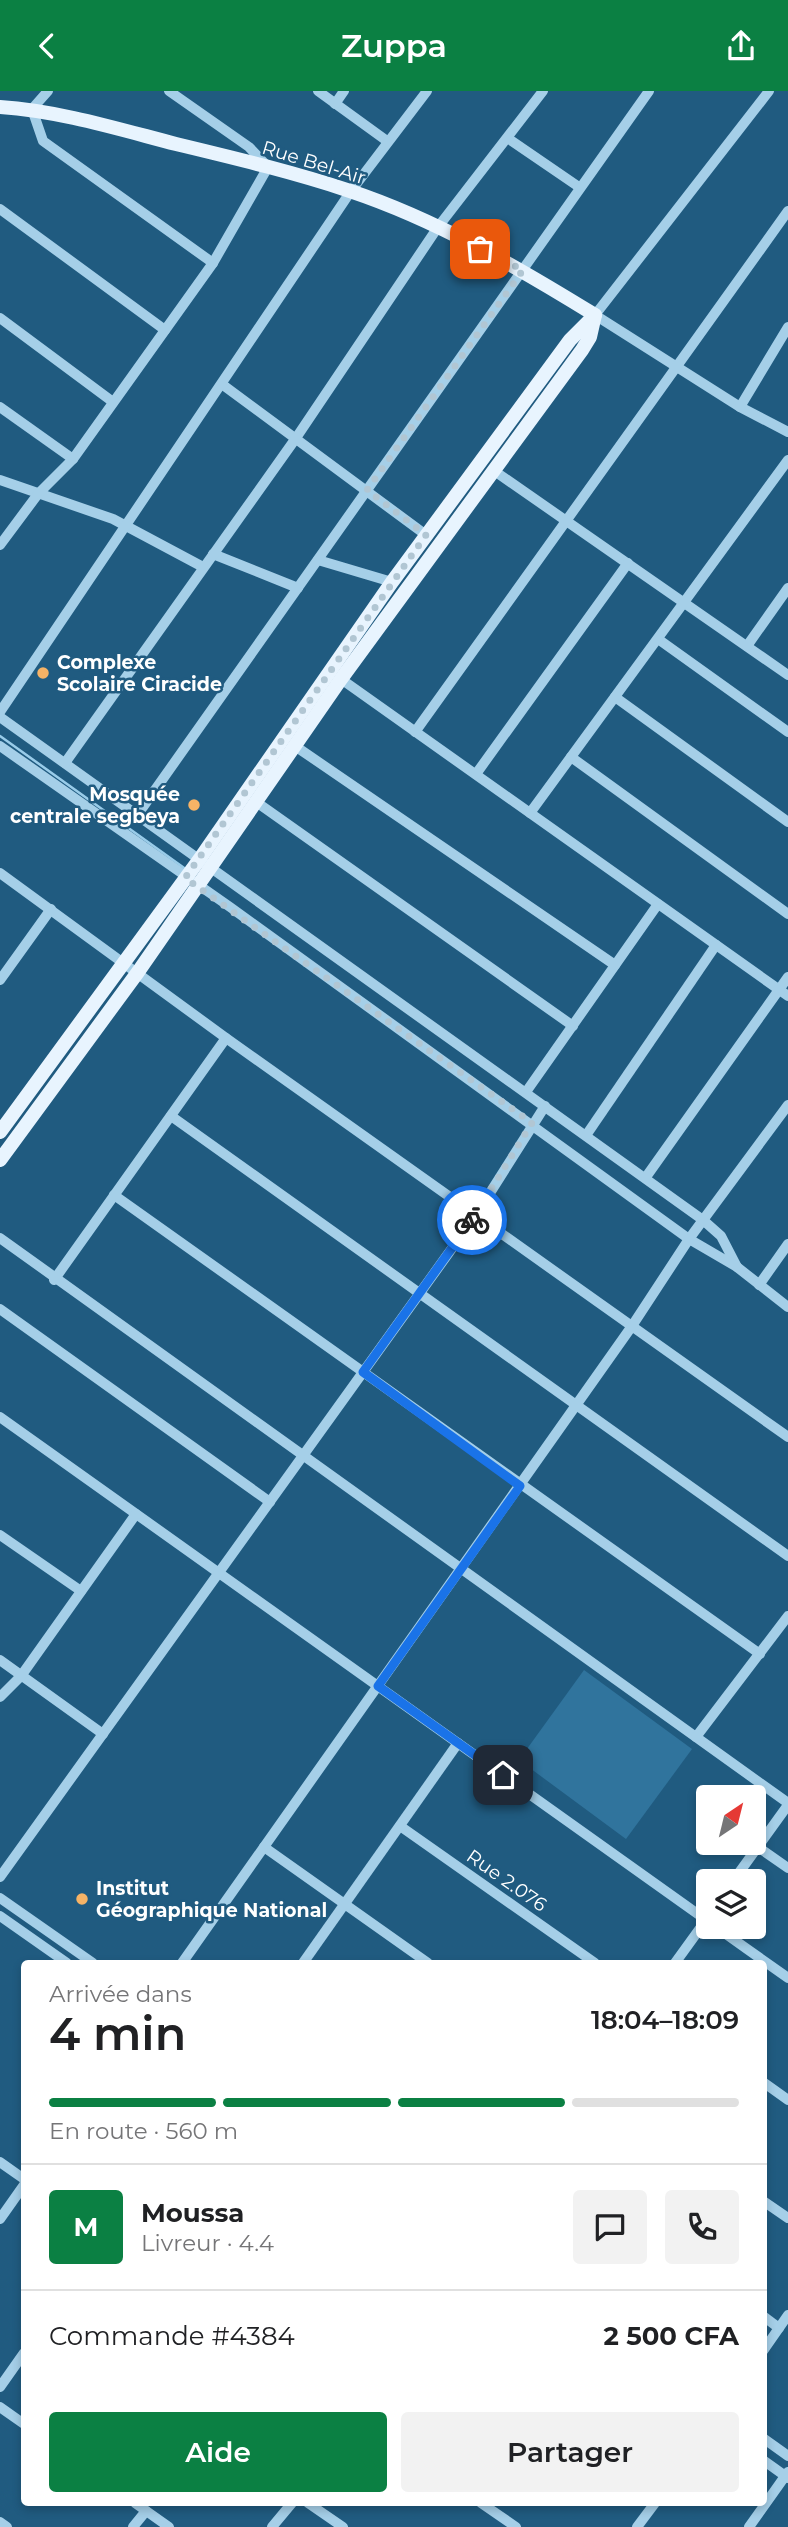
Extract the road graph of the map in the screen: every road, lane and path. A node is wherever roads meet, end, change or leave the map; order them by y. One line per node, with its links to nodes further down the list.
1 (48, 91): 11 (street)
2 (169, 91): 14 (street)
3 (318, 91): 9 (street)
4 (344, 91): 9 (street)
5 (427, 91): 13 (street)
6 (543, 91): 12 (street)
7 (649, 91): 15 (street)
8 (769, 91): 22 (street)
9 (335, 104): 13 (street)
10 (0, 107): 11 (main road, Rue Bel-Air)
11 (32, 109): 14 (main road, Rue Bel-Air); 20 (street)
12 (509, 139): 15 (street); 19 (street)
13 (387, 141): 16 (street)
14 (268, 167): 16 (main road, Rue Bel-Air); 20 (street)
15 (579, 187): 21 (street)
16 (351, 191): 19 (main road, Rue Bel-Air); 27 (street)
17 (0, 209): 25 (street)
18 (788, 211): 26 (street)
19 (438, 227): 21 (main road, Rue Bel-Air); 32 (street)
20 (213, 263): 25 (street)
21 (523, 270): 22 (main road, Rue Bel-Air); 37 (street)
22 (595, 315): 26 (street); 35 (main road); 41 (main road)
23 (0, 318): 28 (street)
24 (788, 327): 30 (street)
25 (165, 330): 28 (street)
26 (677, 368): 30 (street); 39 (street)
27 (223, 386): 32 (street); 40 (street)
28 (113, 402): 33 (street)
29 (0, 407): 33 (street)
30 (740, 407): 31 (street)
31 (788, 432)
32 (296, 437): 37 (street); 43 (street)
33 (73, 459): 38 (street)
34 (788, 460): 50 (street)
35 (493, 470): 39 (street); 54 (main road)
36 (0, 480): 38 (street)
37 (367, 490): 41 (street); 44 (street)
38 (38, 494): 40 (street); 42 (street)
39 (568, 521): 45 (street); 58 (street)
40 (123, 525): 46 (street); 56 (street)
41 (426, 535): 47 (main road)
42 (0, 545)
43 (213, 554): 46 (street); 48 (street)
44 (318, 560): 47 (street); 48 (street)
45 (628, 563): 50 (street); 64 (street)
46 (203, 568): 63 (street)
47 (392, 582): 69 (main road)
48 (298, 588): 67 (street)
49 (788, 588): 52 (street)
50 (685, 603): 51 (street); 52 (street)
51 (658, 639): 55 (street); 59 (street)
52 (747, 646): 53 (street)
53 (788, 675)
54 (341, 679): 58 (street); 60 (main road)
55 (615, 697): 62 (street); 68 (street)
56 (0, 712)
57 (0, 717): 63 (street)
58 (415, 732): 64 (street)
59 (788, 732)
60 (295, 745): 65 (main road); 77 (street)
61 (0, 746): 71 (street)
62 (572, 757): 66 (street); 74 (street)
63 (65, 763): 67 (street)
64 (476, 774): 66 (street)
65 (254, 801): 69 (main road); 82 (street)
66 (530, 813): 72 (street)
67 (138, 814): 69 (street)
68 (788, 822)
69 (204, 864): 71 (main road); 84 (street)
70 (0, 873): 73 (street)
71 (192, 882): 76 (main road); 78 (main road); 88 (street)
72 (658, 904): 75 (street); 77 (street)
73 (51, 909): 76 (street); 80 (street)
74 (788, 913)
75 (716, 945): 81 (street); 90 (street)
76 (124, 961): 78 (street); 89 (main road)
77 (615, 965): 82 (street)
78 (138, 972): 83 (street); 91 (main road)
79 (788, 977): 81 (street)
80 (0, 980)
81 (783, 993): 92 (street)
82 (573, 1026): 84 (street)
83 (226, 1038): 87 (street); 94 (street)
84 (526, 1092): 86 (street)
85 (788, 1105): 95 (street)
86 (545, 1106): 88 (street); 90 (street)
87 (171, 1115): 93 (street); 102 (street)
88 (532, 1123): 94 (street); 97 (street)
89 (0, 1132)
90 (587, 1134): 92 (street)
91 (0, 1160)
92 (646, 1177): 95 (street)
93 (114, 1195): 100 (street); 106 (street)
94 (476, 1215): 102 (street); 105 (street)
95 (703, 1220): 97 (street); 99 (street)
96 (0, 1238): 100 (street)
97 (689, 1239): 99 (street); 105 (street)
98 (788, 1244): 101 (street)
99 (737, 1266): 101 (street)
100 (54, 1280): 110 (street)
101 (759, 1285): 103 (street)
102 (421, 1292): 106 (street); 107 (street)
103 (788, 1307)
104 (0, 1309): 112 (street)
105 (632, 1326): 107 (street); 109 (street)
106 (363, 1372): 110 (street); 111 (street)
107 (577, 1404): 111 (street); 115 (street)
108 (0, 1417): 113 (street)
109 (788, 1437)
110 (302, 1457): 112 (street); 116 (street)
111 (520, 1486): 116 (street); 120 (street)
112 (270, 1502): 117 (street)
113 (136, 1514): 117 (street); 118 (street)
114 (0, 1535): 118 (street)
115 (788, 1556)
116 (460, 1569): 123 (street); 126 (street)
117 (219, 1573): 123 (street); 125 (street)
118 (81, 1591): 122 (street)
119 (788, 1616): 120 (street)
120 (760, 1654): 126 (street)
121 (0, 1660): 122 (street)
122 (21, 1676): 124 (street); 125 (street)
123 (378, 1686): 127 (street); 131 (street)
124 (0, 1697)
125 (103, 1734): 134 (street)
126 (696, 1737): 128 (street)
127 (457, 1743): 129 (street); 137 (street)
128 (788, 1804): 130 (street)
129 (400, 1826): 136 (street); 146 (street, Rue 2.076)
130 (766, 1836)
131 (264, 1847): 136 (street); 143 (street)
132 (766, 1853): 133 (street)
133 (788, 1868)
134 (0, 1877)
135 (0, 1898): 142 (street)
136 (345, 1905): 144 (street); 145 (street)
137 (696, 1911)
138 (0, 1916): 141 (street)
139 (696, 1938): 147 (street)
140 (735, 1939): 148 (street)
141 (63, 1960)
142 (89, 1960)
143 (184, 1960)
144 (305, 1960)
145 (424, 1960)
146 (591, 1960)
147 (678, 1960)
148 (763, 1960)
149 (767, 1963): 150 (street)
150 (788, 1978)
151 (767, 2085): 152 (street)
152 (788, 2100)
153 (0, 2162): 154 (street)
154 (21, 2177)
155 (21, 2189): 158 (street)
156 (767, 2204): 157 (street)
157 (788, 2218)
158 (0, 2219)
159 (788, 2315): 161 (street)
160 (767, 2319): 161 (street)
161 (779, 2328): 162 (street)
162 (767, 2345)
163 (21, 2357): 164 (street)
164 (0, 2387)
165 (0, 2407): 166 (street)
166 (21, 2422)
167 (767, 2441): 168 (street)
168 (788, 2456)
169 (767, 2462): 170 (street)
170 (787, 2475): 171 (street)
171 (767, 2502)
172 (139, 2506): 178 (street)
173 (290, 2506): 183 (street)
174 (312, 2506): 184 (street)
175 (485, 2506): 185 (street)
176 (653, 2506): 186 (street)
177 (764, 2506): 187 (street)
178 (146, 2511): 181 (street); 182 (street)
179 (0, 2522): 180 (street)
180 (7, 2527)
181 (133, 2527)
182 (169, 2527)
183 (272, 2527)
184 (343, 2527)
185 (516, 2527)
186 (637, 2527)
187 (749, 2527)

